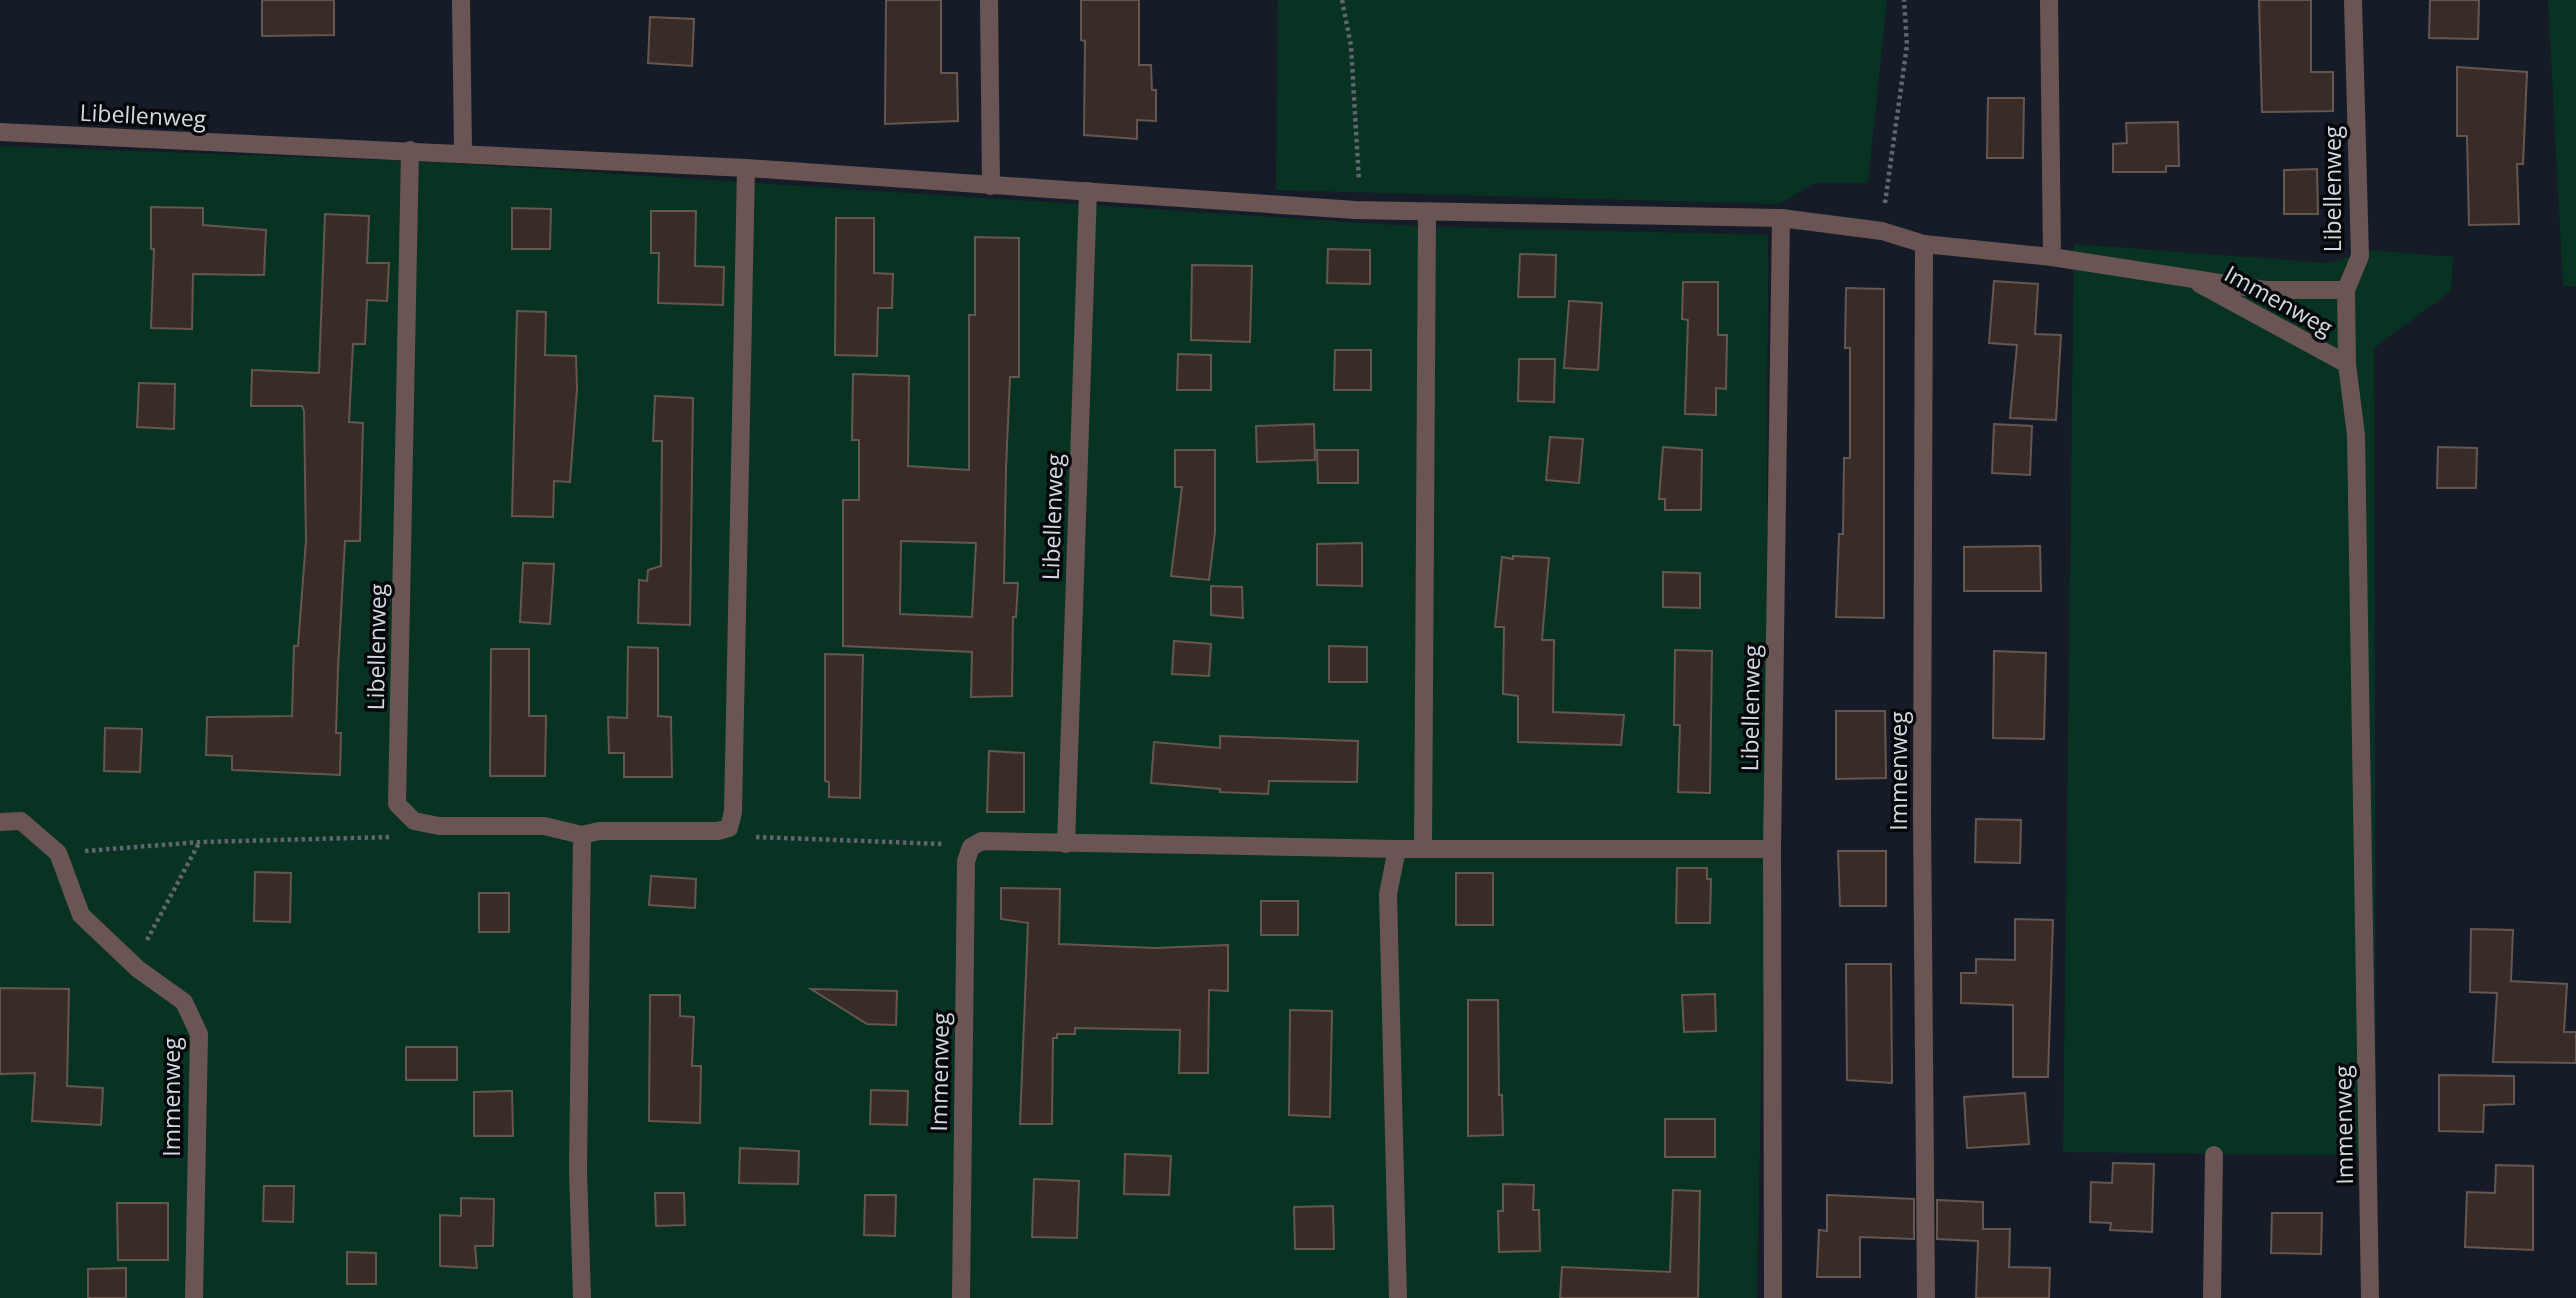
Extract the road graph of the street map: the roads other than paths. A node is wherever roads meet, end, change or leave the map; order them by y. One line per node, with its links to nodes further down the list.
1 (461, 0): 7 (street)
2 (989, 0): 9 (street)
3 (2049, 0): 14 (street)
4 (2353, 0): 16 (street, Libellenweg)
5 (0, 132): 6 (street, Libellenweg)
6 (410, 150): 7 (street, Libellenweg); 19 (street, Libellenweg)
7 (463, 152): 8 (street, Libellenweg)
8 (746, 169): 9 (street, Libellenweg); 19 (street)
9 (991, 186): 10 (street, Libellenweg)
10 (1088, 191): 11 (street, Libellenweg); 20 (street, Libellenweg)
11 (1427, 212): 12 (street, Libellenweg); 22 (street)
12 (1781, 218): 13 (street, Libellenweg); 23 (street, Libellenweg)
13 (1924, 244): 14 (street, Libellenweg); 30 (street, Immenweg)
14 (2052, 257): 15 (street, Libellenweg)
15 (2188, 278): 16 (street, Libellenweg); 17 (street, Immenweg)
16 (2346, 290): 17 (street, Immenweg)
17 (2347, 365): 32 (street, Immenweg)
18 (0, 822): 25 (street, Immenweg)
19 (582, 835): 26 (street)
20 (1066, 844): 21 (street); 27 (street, Immenweg)
21 (1397, 849): 22 (street); 28 (street)
22 (1423, 849): 23 (street)
23 (1772, 849): 29 (street)
24 (2214, 1155): 31 (street)
25 (194, 1298)
26 (582, 1298)
27 (961, 1298)
28 (1398, 1298)
29 (1773, 1298)
30 (1926, 1298)
31 (2212, 1298)
32 (2370, 1298)

